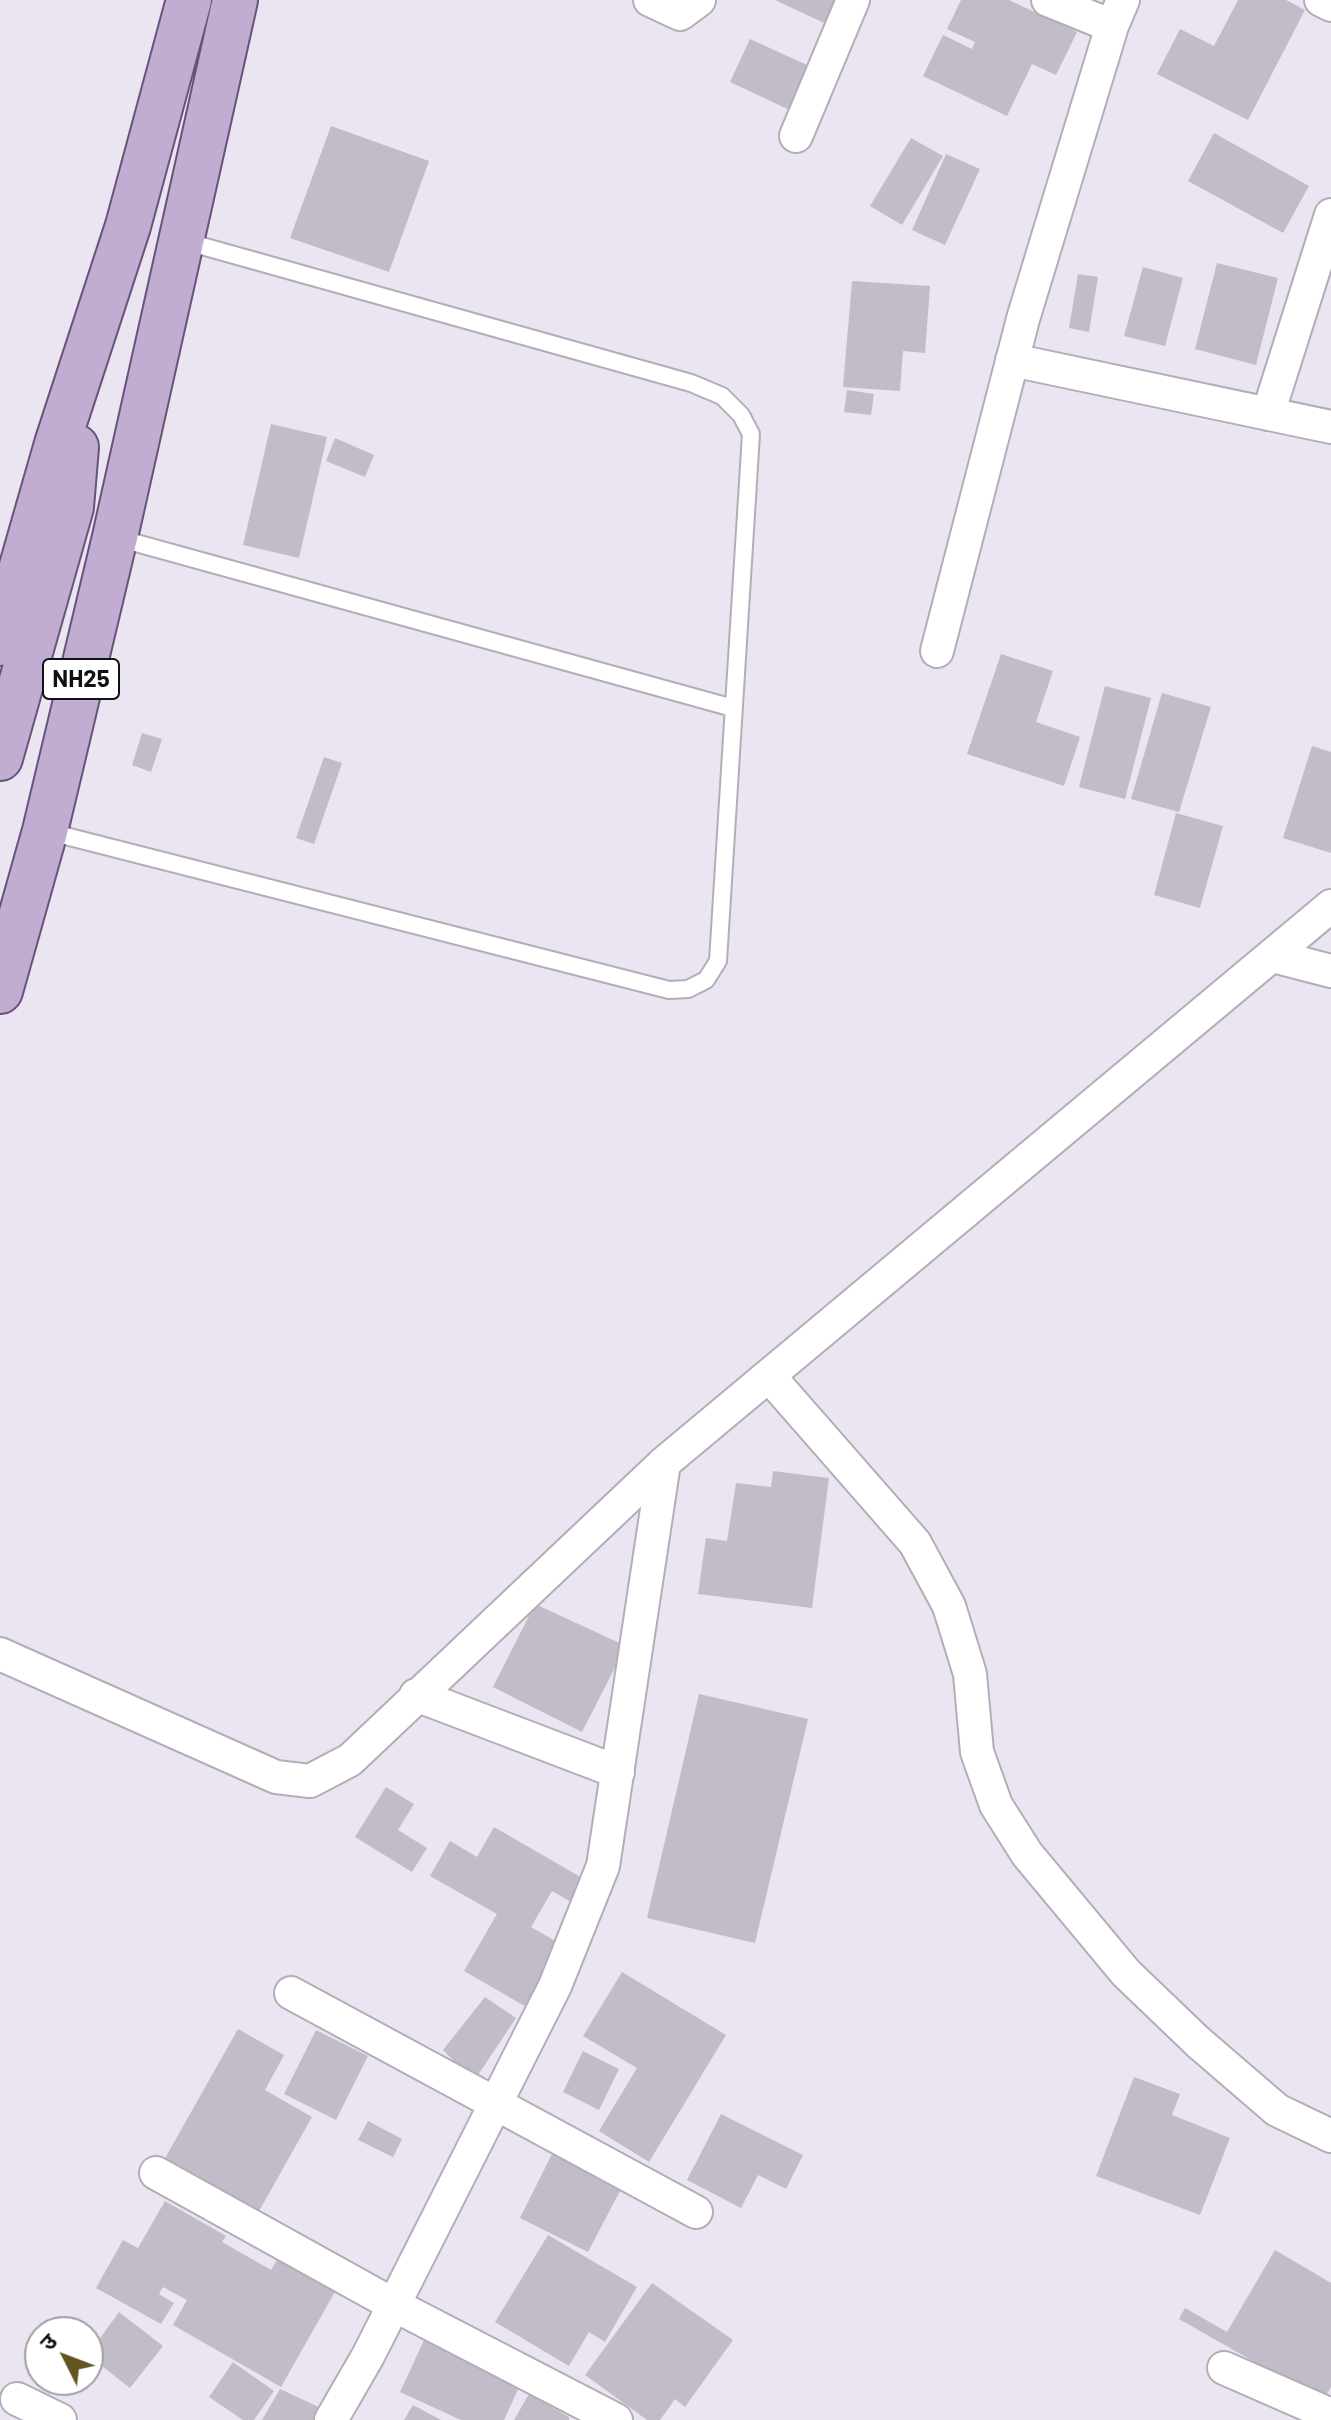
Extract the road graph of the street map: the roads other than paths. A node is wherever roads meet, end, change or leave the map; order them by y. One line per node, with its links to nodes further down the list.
1 (189, 0): 15 (main road)
2 (235, 0): 12 (main road, NH25)
3 (650, 0): 4 (street)
4 (699, 0)
5 (853, 0): 10 (street)
6 (1048, 0): 9 (street)
7 (1321, 0): 8 (street)
8 (1331, 5)
9 (1118, 13): 13 (street)
10 (796, 136)
11 (1331, 215): 16 (street)
12 (182, 241): 14 (main road, NH25); 22 (lane)
13 (1012, 360): 16 (street); 21 (street)
14 (154, 365): 18 (main road); 19 (main road, NH25)
15 (81, 370): 18 (main road); 20 (main road)
16 (1268, 414): 17 (street)
17 (1331, 427)
18 (71, 507): 23 (main road)
19 (115, 537): 22 (lane); 24 (main road, NH25)
20 (0, 643)
21 (937, 651)
22 (733, 708): 24 (lane)
23 (0, 758)
24 (45, 831): 28 (main road, NH25)
25 (1331, 906): 26 (street)
26 (1273, 956): 27 (street); 29 (street)
27 (1331, 971)
28 (0, 991)
29 (769, 1376): 30 (street); 36 (street)
30 (664, 1463): 32 (street); 33 (street)
31 (0, 1654): 32 (street)
32 (416, 1695): 33 (street)
33 (618, 1772): 35 (street)
34 (291, 1993): 35 (street)
35 (495, 2104): 38 (street); 39 (street)
36 (1331, 2136)
37 (156, 2173): 39 (street)
38 (696, 2212)
39 (394, 2305): 43 (street); 44 (street)
40 (17, 2399): 42 (street)
41 (1331, 2415): 45 (street)
42 (60, 2420)
43 (331, 2420)
44 (616, 2420)
45 (1292, 2420)

